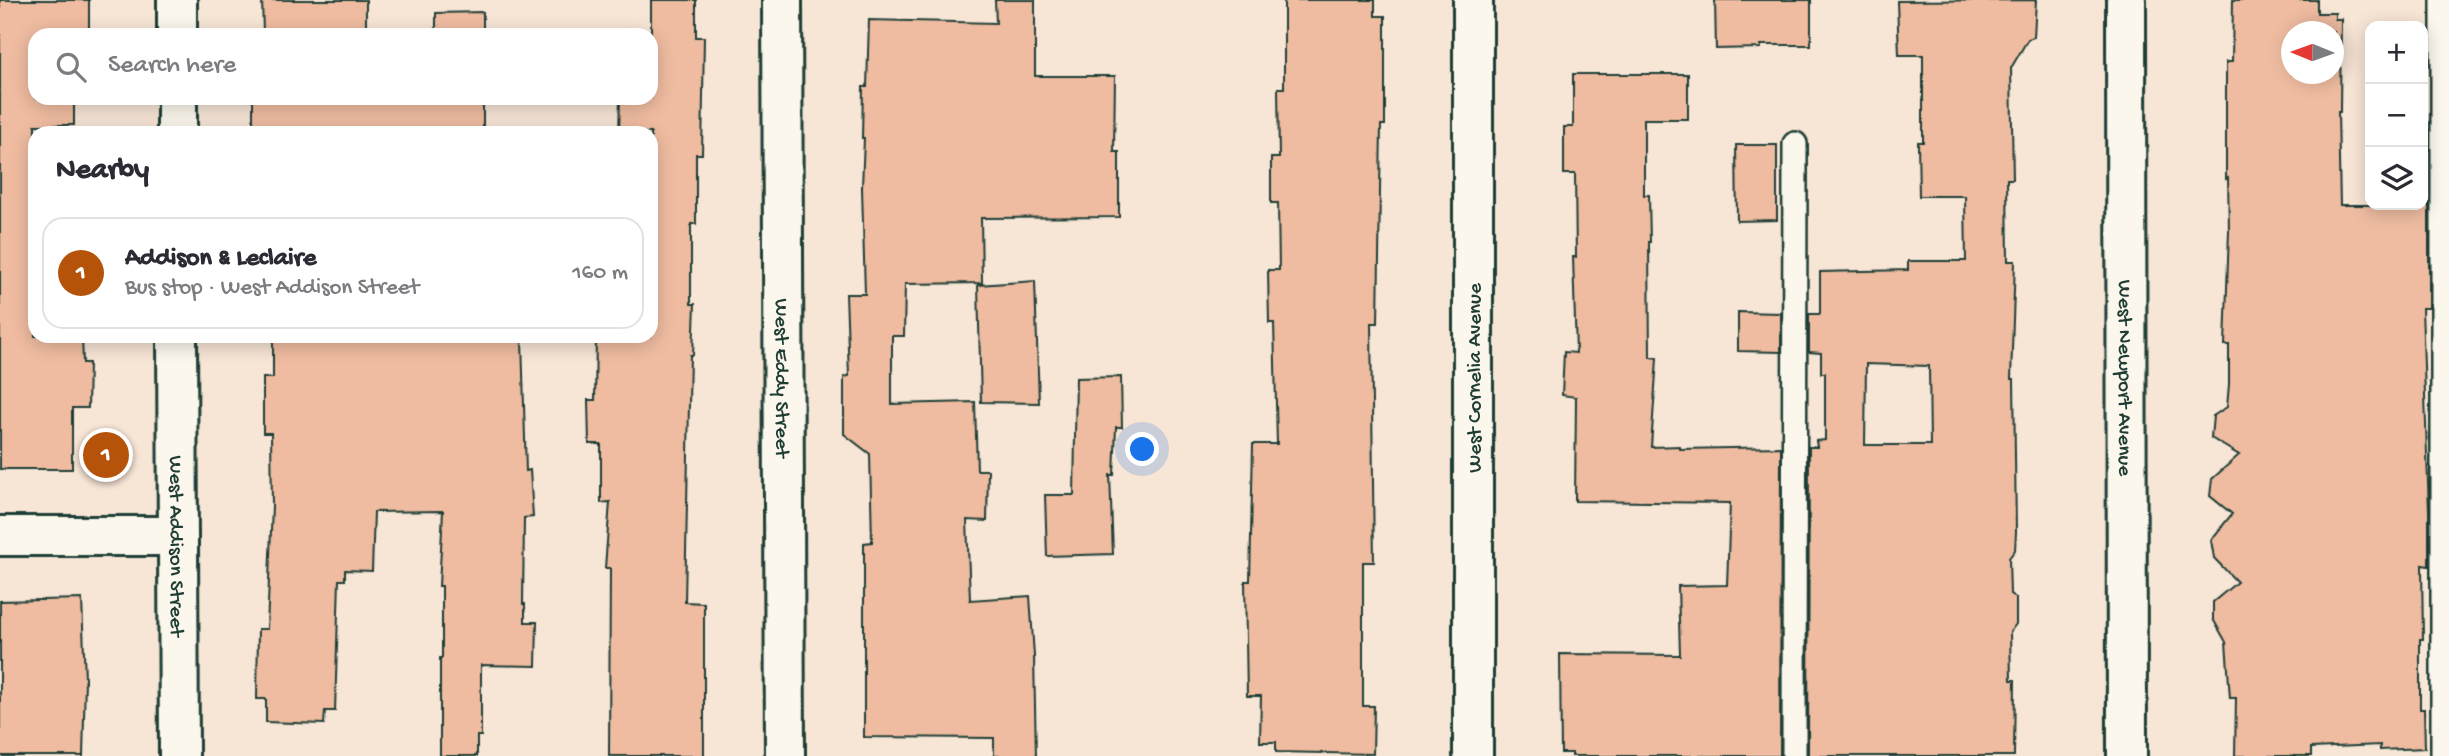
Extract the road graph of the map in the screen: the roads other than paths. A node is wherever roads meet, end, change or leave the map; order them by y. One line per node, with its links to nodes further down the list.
1 (177, 0): 6 (street)
2 (782, 0): 14 (street, West Eddy Street)
3 (1473, 0): 15 (street, West Cornelia Avenue)
4 (2126, 0): 17 (street, West Newport Avenue)
5 (2444, 0): 18 (lane)
6 (177, 28)
7 (177, 105): 8 (street)
8 (177, 126)
9 (1795, 144): 16 (lane)
10 (177, 343): 12 (street, West Addison Street)
11 (0, 536): 12 (street)
12 (178, 536): 13 (street, West Addison Street)
13 (179, 756)
14 (785, 756)
15 (1473, 756)
16 (1794, 756)
17 (2127, 756)
18 (2443, 756)

